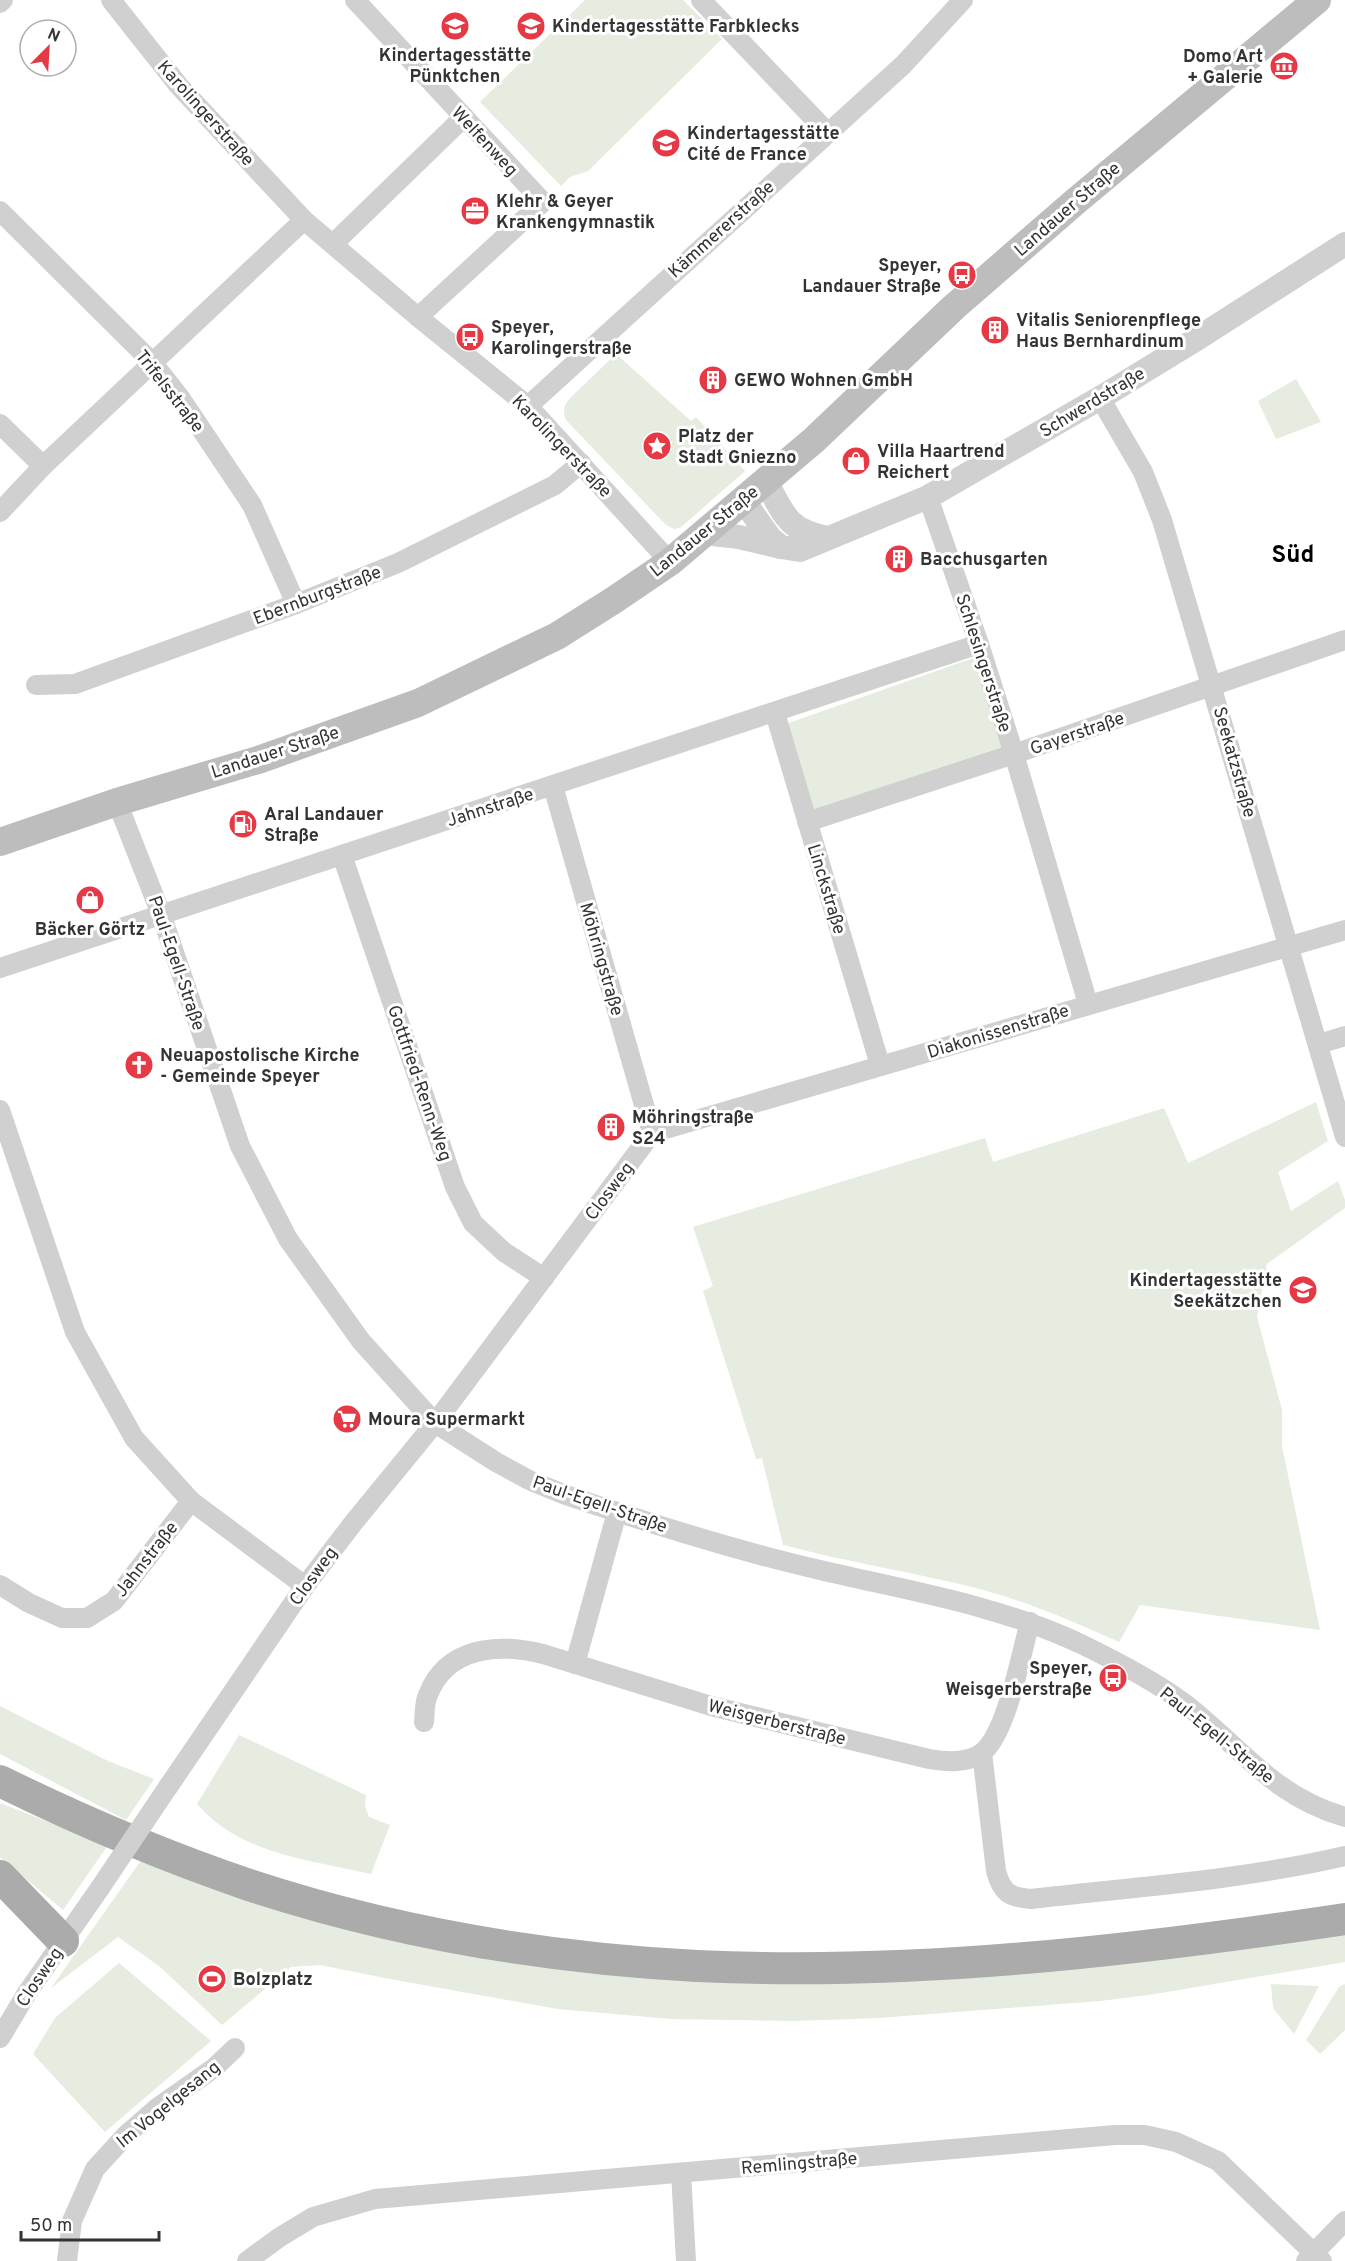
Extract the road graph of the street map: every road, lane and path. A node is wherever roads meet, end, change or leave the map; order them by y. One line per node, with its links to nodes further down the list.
1 (111, 0): 9 (street, Karolingerstraße)
2 (355, 0): 6 (street, Welfenweg)
3 (701, 0): 7 (street)
4 (963, 0): 7 (street, Kämmererstraße)
5 (1317, 0): 19 (main road, Landauer Straße)
6 (464, 117): 10 (street); 12 (street, Welfenweg)
7 (827, 132): 15 (street, Kämmererstraße)
8 (0, 211): 13 (street, Trifelsstraße)
9 (304, 220): 10 (street, Karolingerstraße); 13 (street)
10 (334, 243): 12 (street, Karolingerstraße)
11 (1345, 244): 14 (street, Schwerdstraße)
12 (418, 317): 15 (street, Karolingerstraße)
13 (152, 362): 18 (street); 27 (street, Trifelsstraße)
14 (1100, 398): 20 (street, Schwerdstraße); 31 (street, Seekatzstraße)
15 (528, 406): 17 (street, Karolingerstraße)
16 (0, 424): 18 (street)
17 (581, 464): 26 (street, Karolingerstraße); 27 (street, Ebernburgstraße)
18 (43, 466): 22 (street)
19 (766, 481): 21 (main road, Landauer Straße); 24 (street)
20 (928, 497): 24 (street, Schwerdstraße); 29 (street, Schlesingerstraße)
21 (743, 500): 23 (main road, Landauer Straße); 25 (street)
22 (0, 512)
23 (704, 533): 25 (street, Schwerdstraße); 26 (main road, Landauer Straße)
24 (828, 538): 25 (street, Schwerdstraße)
25 (782, 547)
26 (670, 562): 35 (main road, Landauer Straße)
27 (296, 604): 30 (street, Ebernburgstraße)
28 (1345, 640): 31 (street, Gayerstraße)
29 (979, 644): 32 (street, Jahnstraße); 33 (street, Schlesingerstraße)
30 (36, 685)
31 (1212, 686): 33 (street, Gayerstraße); 41 (street, Seekatzstraße)
32 (775, 713): 34 (street, Jahnstraße); 36 (street, Linckstraße)
33 (1014, 754): 36 (street, Gayerstraße); 43 (street, Schlesingerstraße)
34 (553, 786): 38 (street, Jahnstraße); 48 (street, Möhringstraße)
35 (117, 802): 37 (main road, Landauer Straße); 39 (street, Paul-Egell-Straße)
36 (807, 822): 46 (street, Linckstraße)
37 (0, 842)
38 (342, 855): 39 (street, Jahnstraße); 50 (street, Gottfried-Renn-Weg)
39 (161, 914): 42 (street, Jahnstraße); 51 (street, Paul-Egell-Straße)
40 (1345, 930): 41 (street, Diakonissenstraße)
41 (1288, 947): 43 (street, Diakonissenstraße); 45 (street, Seekatzstraße)
42 (0, 968)
43 (1088, 1004): 46 (street, Diakonissenstraße)
44 (1345, 1036): 45 (street)
45 (1319, 1044): 49 (street, Seekatzstraße)
46 (880, 1065): 48 (street, Diakonissenstraße)
47 (0, 1110): 52 (street)
48 (652, 1133): 50 (street, Closweg)
49 (1345, 1137)
50 (544, 1278): 51 (street, Closweg)
51 (435, 1423): 53 (street, Paul-Egell-Straße); 55 (street, Closweg)
52 (191, 1501): 54 (street, Jahnstraße); 55 (street)
53 (617, 1512): 56 (street, Paul-Egell-Straße); 57 (street)
54 (0, 1585)
55 (305, 1586): 65 (street, Closweg, bridge)
56 (1030, 1622): 59 (street); 61 (street, Paul-Egell-Straße)
57 (575, 1664): 58 (street, Weisgerberstraße); 59 (street, Weisgerberstraße)
58 (424, 1722)
59 (982, 1753): 62 (street)
60 (0, 1781): 64 (main road)
61 (1345, 1817)
62 (1345, 1856)
63 (0, 1876): 65 (main road)
64 (1345, 1919)
65 (63, 1941): 66 (street, Closweg)
66 (0, 2038)
67 (235, 2048): 71 (street, Im Vogelgesang)
68 (681, 2173): 70 (street, Remlingstraße); 72 (street, Remlingstraße); 73 (street)
69 (1345, 2221): 70 (street)
70 (1314, 2258)
71 (67, 2261)
72 (247, 2261)
73 (686, 2261)

